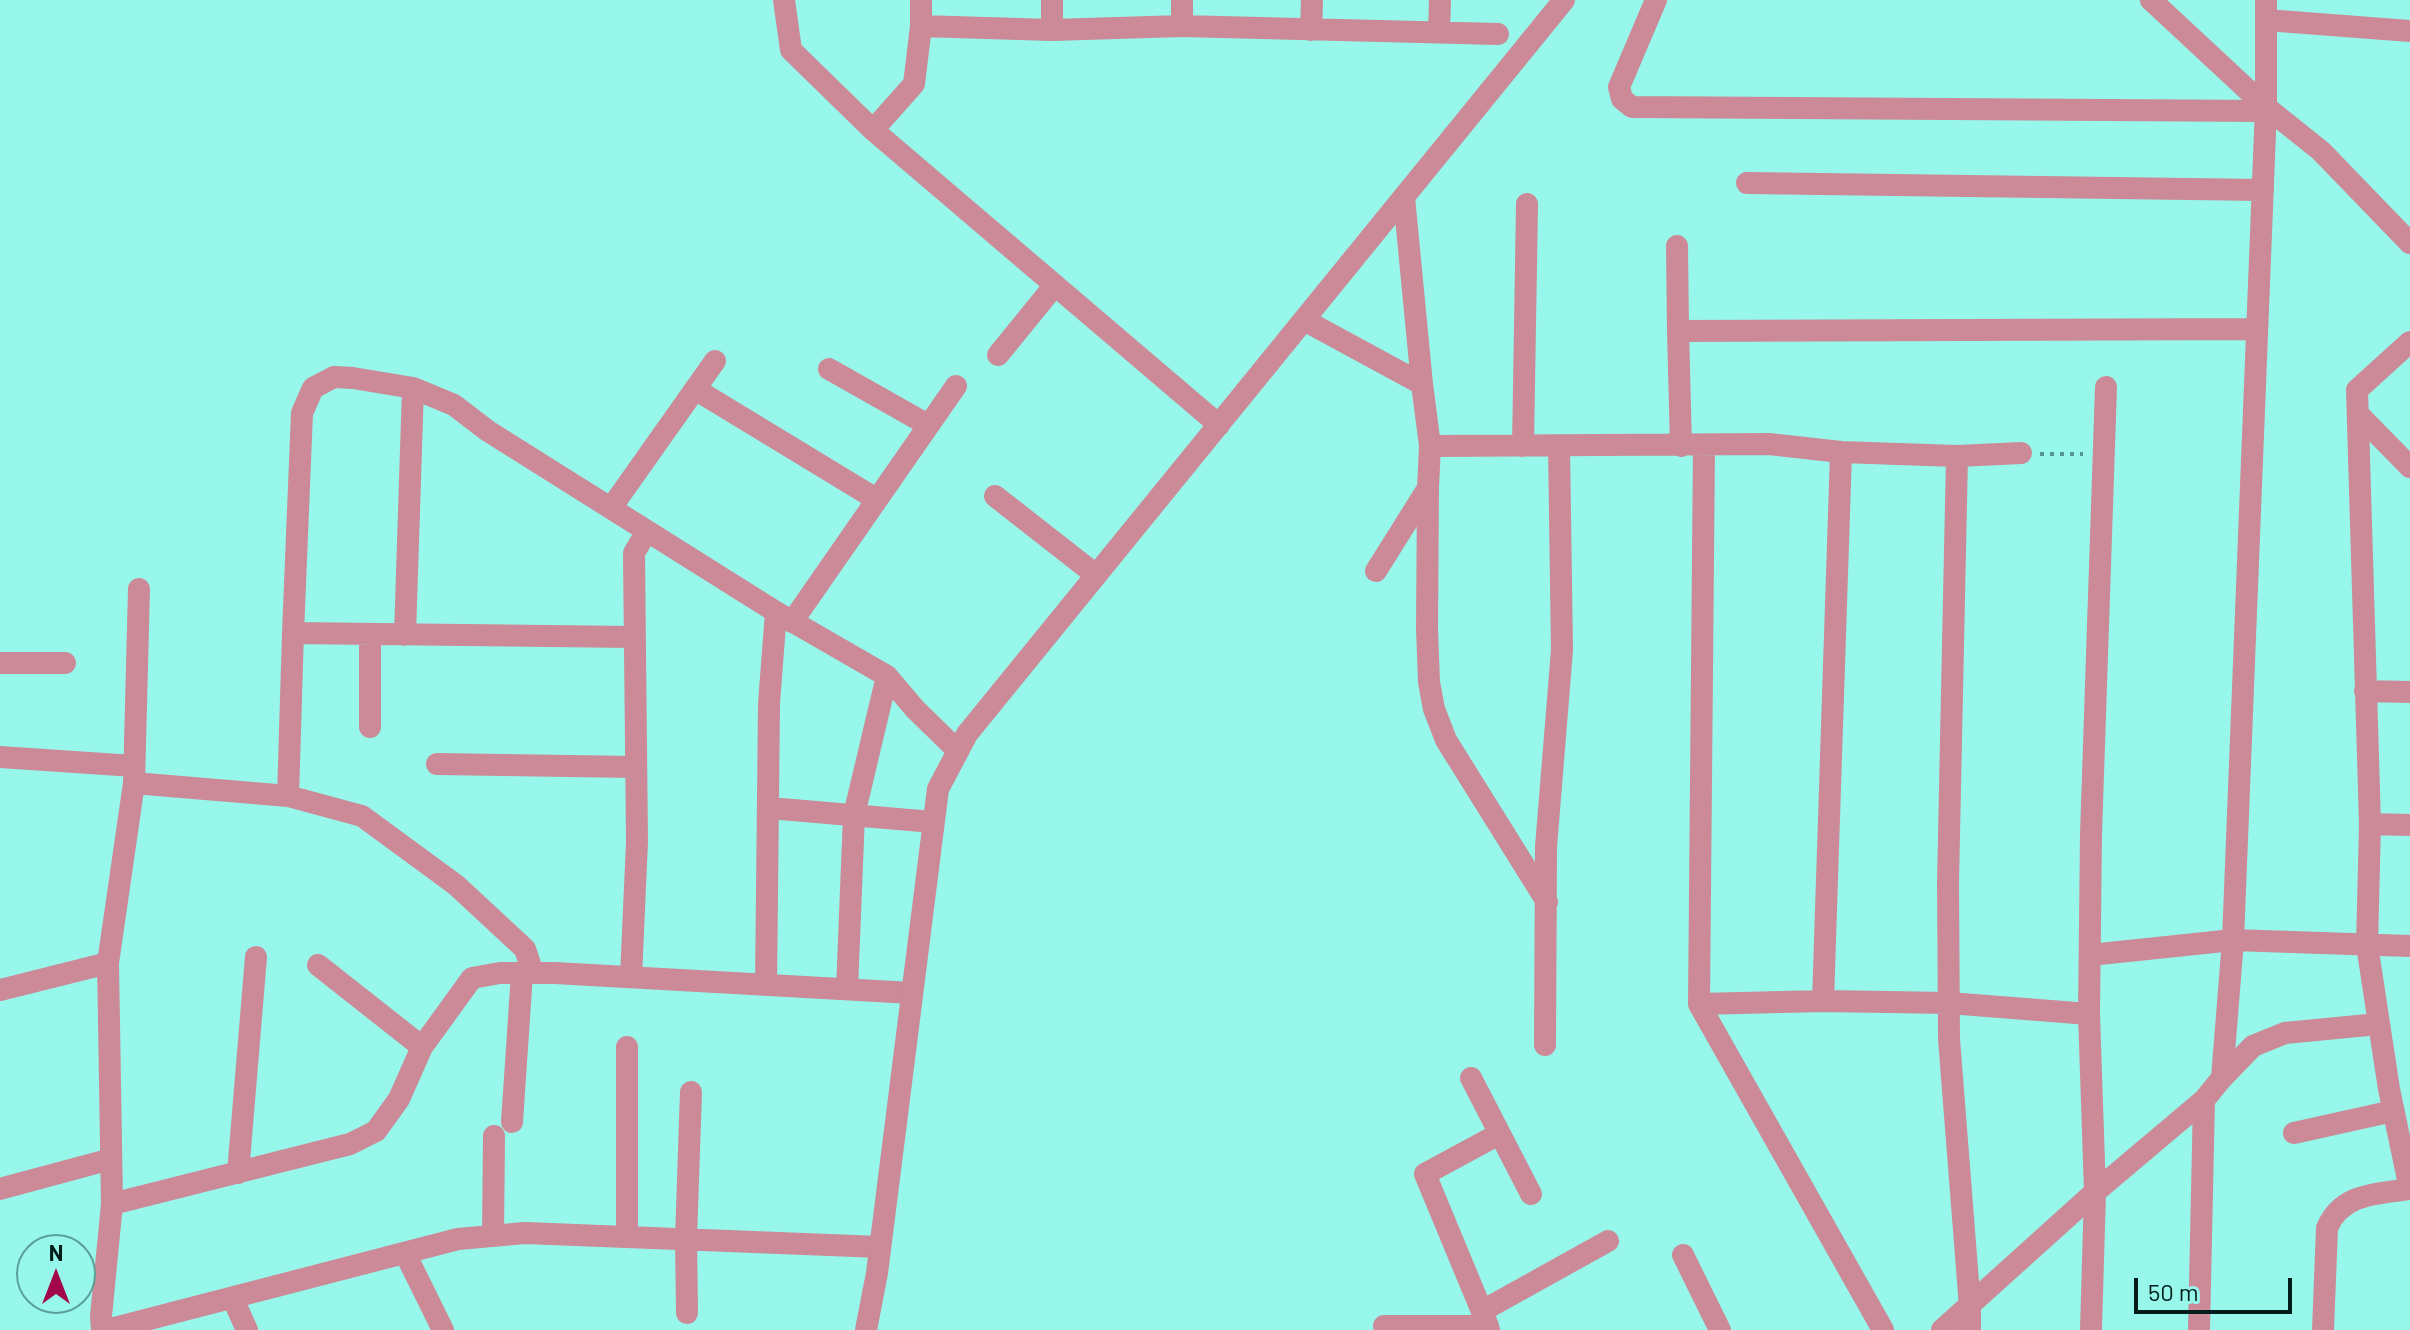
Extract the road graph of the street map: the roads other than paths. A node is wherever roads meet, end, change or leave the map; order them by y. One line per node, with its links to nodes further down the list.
1 (784, 0): 21 (street)
2 (921, 0): 11 (street)
3 (1052, 0): 13 (street)
4 (1182, 0): 12 (street)
5 (1312, 0): 14 (street)
6 (1440, 0): 15 (street)
7 (1564, 0): 18 (street)
8 (1656, 0): 20 (street)
9 (2151, 0): 20 (street)
10 (2266, 10): 16 (street); 20 (street)
11 (921, 26): 13 (street); 21 (street)
12 (1182, 26): 13 (street); 14 (street)
13 (1052, 30)
14 (1311, 30): 15 (street)
15 (1439, 31): 17 (street)
16 (2410, 31)
17 (1498, 34): 18 (street); 19 (street)
18 (1531, 41): 19 (street)
19 (1513, 63): 24 (street)
20 (2266, 109): 23 (street); 26 (street)
21 (873, 130): 28 (street)
22 (1747, 183): 23 (street)
23 (2263, 190): 30 (street)
24 (1404, 197): 29 (street); 36 (street)
25 (1527, 204): 46 (street)
26 (2410, 243)
27 (1677, 246): 31 (street)
28 (1055, 285): 33 (street); 43 (street)
29 (1304, 320): 36 (street); 43 (street)
30 (2257, 329): 31 (street); 83 (street)
31 (1678, 331): 44 (street)
32 (2410, 342): 41 (street)
33 (998, 355)
34 (715, 361): 40 (street)
35 (829, 369): 42 (street)
36 (1422, 384): 45 (street)
37 (956, 386): 42 (street)
38 (2106, 387): 86 (street)
39 (413, 388): 55 (street); 61 (street); 63 (street)
40 (695, 389): 54 (street); 55 (street)
41 (2358, 414): 51 (street); 68 (street)
42 (928, 425): 54 (street)
43 (1219, 425): 58 (street)
44 (1693, 445): 47 (street); 48 (street); 98 (street)
45 (1430, 446): 46 (street); 52 (street)
46 (1523, 446): 47 (street)
47 (1559, 446): 82 (street)
48 (1841, 452): 50 (street); 96 (street)
49 (2021, 453): 50 (street)
50 (1957, 456): 97 (street)
51 (2410, 467)
52 (1428, 488): 57 (street); 82 (street)
53 (995, 496): 58 (street)
54 (876, 499): 60 (street)
55 (611, 508): 56 (street)
56 (647, 531): 60 (street); 64 (street)
57 (1376, 571)
58 (1096, 575): 71 (street)
59 (139, 589): 75 (street)
60 (784, 617): 67 (street); 77 (street)
61 (293, 633): 62 (street); 76 (street)
62 (370, 634): 63 (street); 70 (street)
63 (405, 635): 64 (street)
64 (634, 637): 74 (street)
65 (0, 663): 66 (street)
66 (65, 663)
67 (887, 676): 71 (street); 78 (street)
68 (2365, 691): 69 (street); 80 (street)
69 (2410, 692)
70 (370, 727)
71 (958, 751): 79 (street)
72 (0, 757): 75 (street)
73 (437, 764): 74 (street)
74 (636, 767): 91 (street)
75 (134, 775): 76 (street); 88 (street)
76 (288, 796): 90 (street)
77 (769, 808): 78 (street); 92 (street)
78 (854, 815): 79 (street); 93 (street)
79 (933, 822): 95 (street)
80 (2370, 824): 81 (street); 84 (street)
81 (2410, 825)
82 (1547, 903): 101 (street)
83 (2233, 940): 84 (street); 86 (street); 105 (street)
84 (2367, 945): 85 (street); 100 (street)
85 (2410, 946)
86 (2090, 955): 99 (street)
87 (256, 957): 112 (street)
88 (108, 963): 94 (street); 111 (street)
89 (318, 965): 102 (street)
90 (528, 973): 91 (street); 102 (street); 118 (street)
91 (631, 977): 92 (street)
92 (766, 985): 93 (street)
93 (847, 989): 95 (street)
94 (0, 990)
95 (912, 993): 122 (street)
96 (1823, 1001): 97 (street); 98 (street)
97 (1949, 1003): 99 (street); 126 (street)
98 (1699, 1004): 135 (street)
99 (2089, 1014): 115 (street)
100 (2378, 1024): 105 (street); 107 (street)
101 (1545, 1045)
102 (422, 1047): 112 (street)
103 (627, 1047): 119 (street)
104 (1471, 1078): 110 (street)
105 (2222, 1078): 108 (street)
106 (691, 1092): 120 (street)
107 (2397, 1096): 109 (street); 114 (street)
108 (2204, 1100): 115 (street); 139 (street)
109 (2294, 1133)
110 (1499, 1134): 116 (street); 128 (street)
111 (111, 1159): 113 (street); 117 (street)
112 (238, 1173): 117 (street)
113 (0, 1189)
114 (2410, 1189): 140 (street)
115 (2095, 1192): 126 (street); 138 (street)
116 (1531, 1194)
117 (112, 1204): 130 (street)
118 (493, 1236): 119 (street); 123 (street)
119 (627, 1236): 120 (street)
120 (686, 1238): 122 (street); 127 (street)
121 (1608, 1241): 128 (street)
122 (880, 1247): 133 (street)
123 (405, 1253): 125 (street); 132 (street)
124 (1683, 1255): 134 (street)
125 (233, 1299): 130 (street); 131 (street)
126 (1970, 1307): 136 (street); 137 (street)
127 (687, 1313)
128 (1486, 1323): 129 (street)
129 (1384, 1326)
130 (104, 1330)
131 (247, 1330)
132 (443, 1330)
133 (866, 1330)
134 (1720, 1330)
135 (1883, 1330)
136 (1942, 1330)
137 (1970, 1330)
138 (2091, 1330)
139 (2199, 1330)
140 (2323, 1330)

